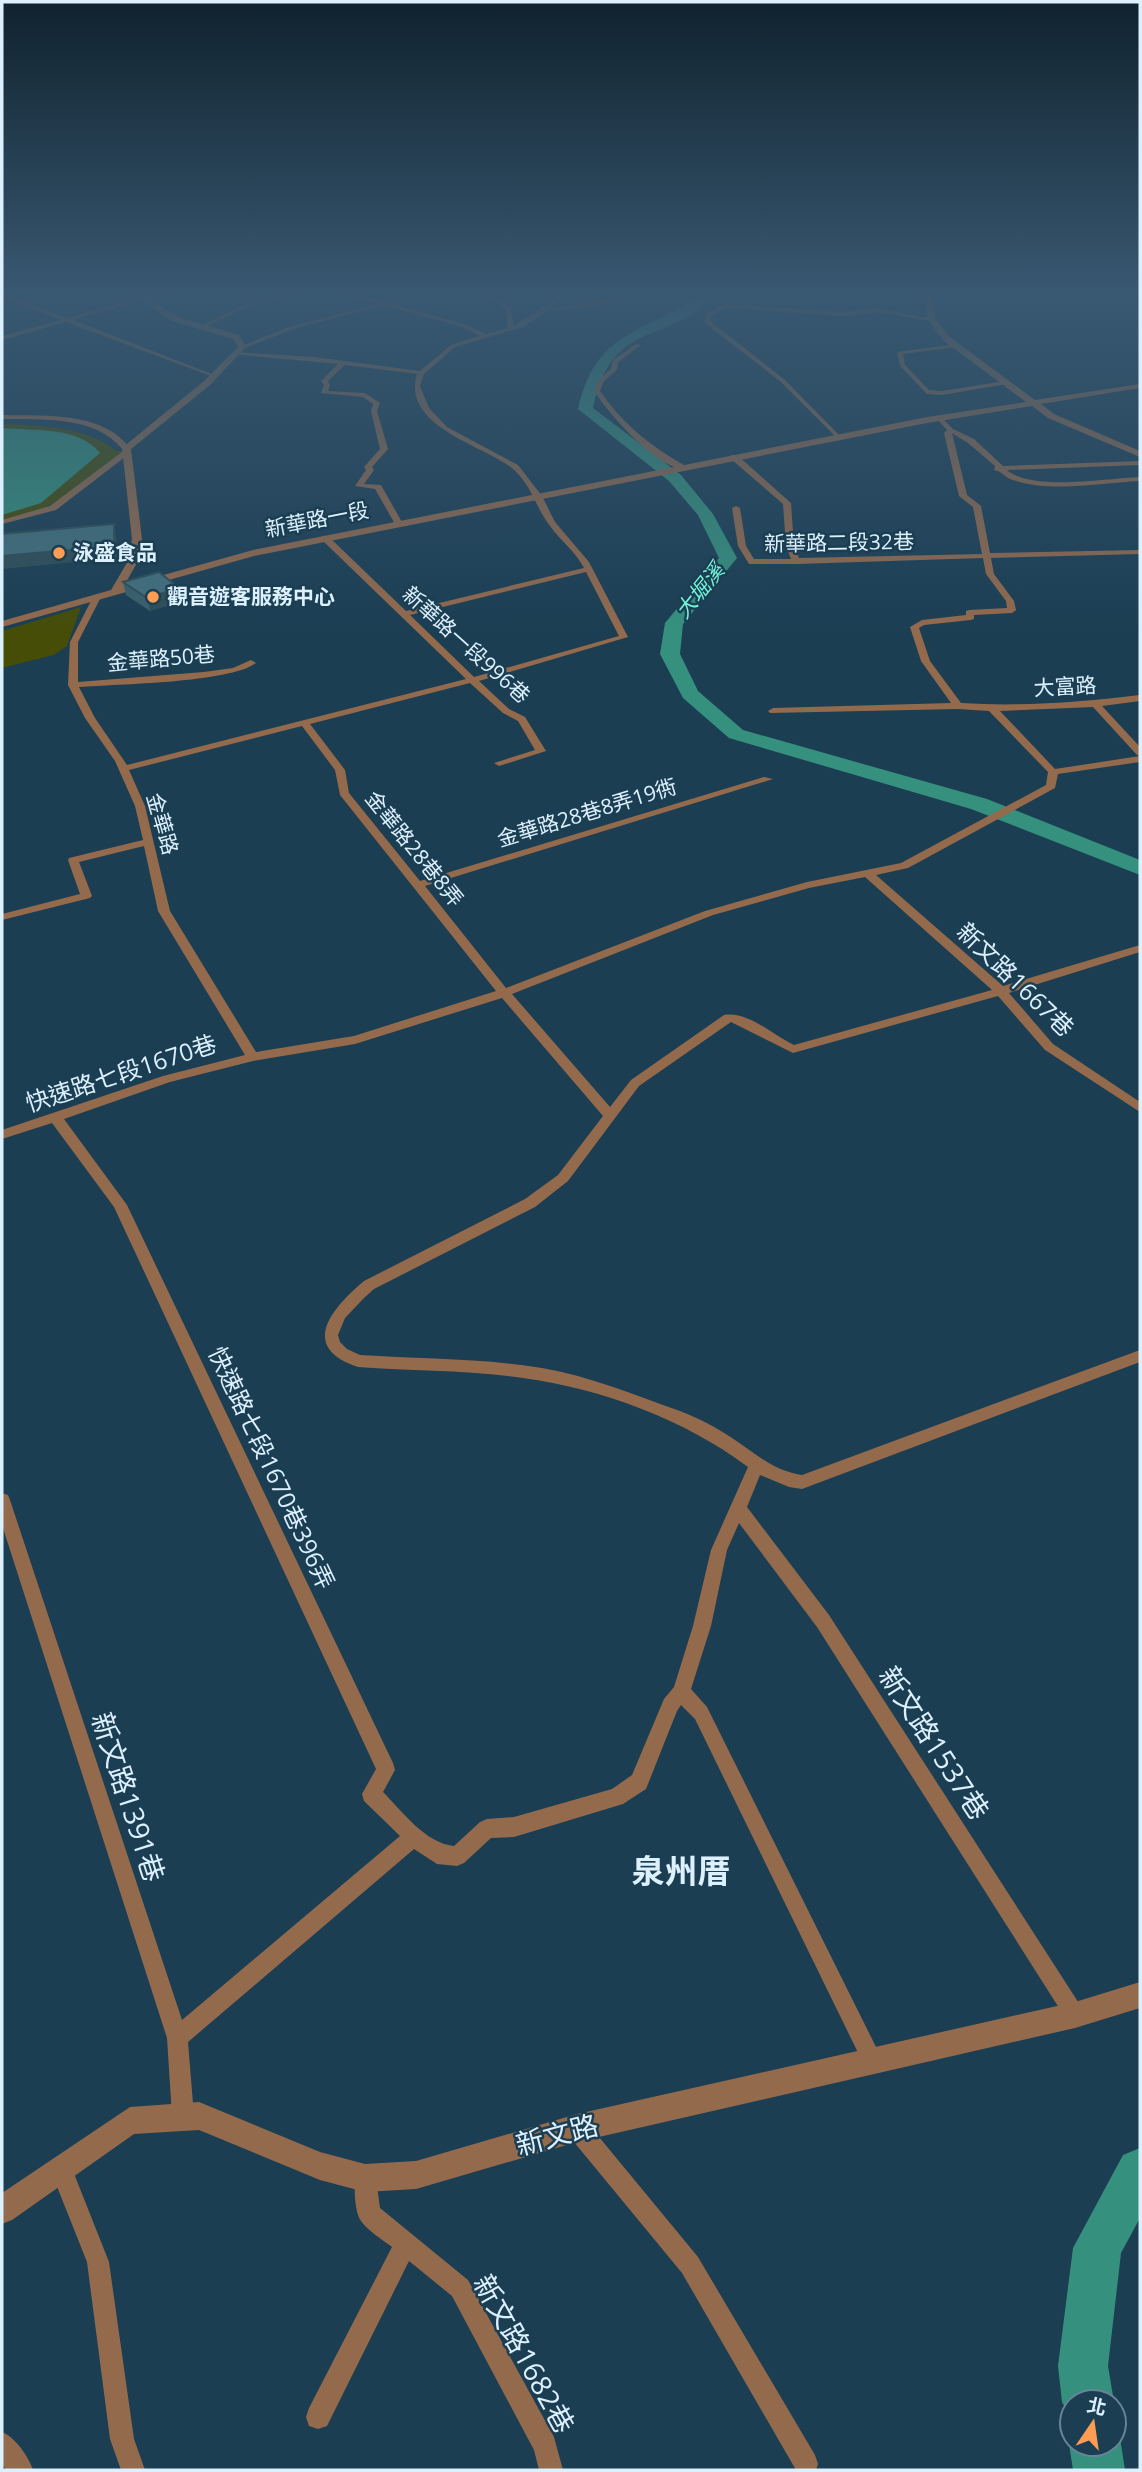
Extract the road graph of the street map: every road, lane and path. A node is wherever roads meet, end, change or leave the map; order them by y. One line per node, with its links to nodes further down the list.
1 (179, 404): 12 (street)
2 (376, 404): 22 (street)
3 (424, 404): 19 (street)
4 (605, 404): 16 (street)
5 (806, 404): 11 (street)
6 (1018, 404): 9 (street, 新華路一段)
7 (1036, 404): 13 (street)
8 (2, 417): 12 (street)
9 (939, 418): 10 (street); 11 (street, 新華路一段)
10 (951, 430): 17 (street); 25 (street)
11 (838, 437): 14 (street, 新華路一段)
12 (125, 451): 21 (street); 28 (street)
13 (1140, 454)
14 (734, 457): 16 (street, 新華路一段); 26 (street)
15 (1140, 463): 17 (street)
16 (681, 467): 19 (street, 新華路一段)
17 (997, 468): 18 (street)
18 (1140, 479)
19 (538, 496): 22 (street, 新華路一段); 27 (street)
20 (736, 508): 26 (street, 新華路二段32巷)
21 (2, 522)
22 (399, 523): 23 (street, 新華路一段)
23 (325, 538): 28 (street, 新華路一段); 30 (street, 新華路一段996巷)
24 (1140, 552): 25 (street, 新華路二段32巷)
25 (985, 556): 26 (street, 新華路二段32巷); 37 (street)
26 (797, 562)
27 (587, 569): 30 (street); 33 (street)
28 (116, 591): 29 (street, 新華路一段)
29 (97, 597): 31 (street, 新華路一段); 34 (street, 金華路)
30 (405, 614): 33 (street, 新華路一段996巷)
31 (2, 624)
32 (251, 663): 34 (street, 金華路50巷)
33 (472, 680): 40 (street); 43 (street, 新華路一段996巷)
34 (73, 685): 44 (street, 金華路)
35 (1140, 698): 36 (street, 大富路)
36 (1095, 704): 38 (street, 大富路); 41 (street)
37 (958, 706): 38 (street, 大富路); 39 (street, 大富路)
38 (992, 708): 45 (street)
39 (773, 711)
40 (304, 723): 44 (street); 49 (street, 金華路28巷8弄)
41 (1140, 753)
42 (1140, 759): 45 (street)
43 (499, 764)
44 (123, 769): 47 (street, 金華路)
45 (1053, 772): 48 (street, 快速路七段1670巷)
46 (768, 779): 49 (street, 金華路28巷8弄19衖)
47 (148, 842): 50 (street); 54 (street, 金華路)
48 (867, 873): 52 (street, 新文路1667巷); 53 (street, 快速路七段1670巷)
49 (418, 885): 53 (street, 金華路28巷8弄)
50 (2, 917)
51 (1140, 948): 52 (street)
52 (1002, 991): 55 (street, 新文路1667巷); 56 (street)
53 (505, 993): 54 (street, 快速路七段1670巷); 56 (street, 金華路28巷8弄)
54 (253, 1057): 57 (street, 快速路七段1670巷)
55 (1140, 1108)
56 (610, 1115): 60 (street)
57 (57, 1118): 58 (street, 快速路七段1670巷); 64 (street, 快速路七段1670巷396弄)
58 (2, 1135)
59 (1140, 1356): 60 (street)
60 (757, 1465): 62 (street)
61 (2, 1500): 67 (street, 新文路1391巷)
62 (738, 1508): 63 (street); 66 (street, 新文路1537巷)
63 (681, 1692): 64 (street); 68 (street)
64 (414, 1837): 67 (street)
65 (1140, 1995): 66 (street, 新文路)
66 (1075, 2015): 68 (street, 新文路)
67 (177, 2038): 69 (street, 新文路1391巷)
68 (872, 2060): 70 (street, 新文路)
69 (183, 2116): 71 (street, 新文路); 72 (street, 新文路)
70 (576, 2128): 72 (street, 新文路); 77 (street)
71 (61, 2169): 73 (street, 新文路); 79 (street)
72 (365, 2178): 74 (street, 新文路1682巷)
73 (2, 2210)
74 (405, 2246): 75 (street); 80 (street, 新文路1682巷)
75 (318, 2417)
76 (2, 2444): 78 (street)
77 (806, 2464)
78 (21, 2470)
79 (133, 2470)
80 (551, 2470)

